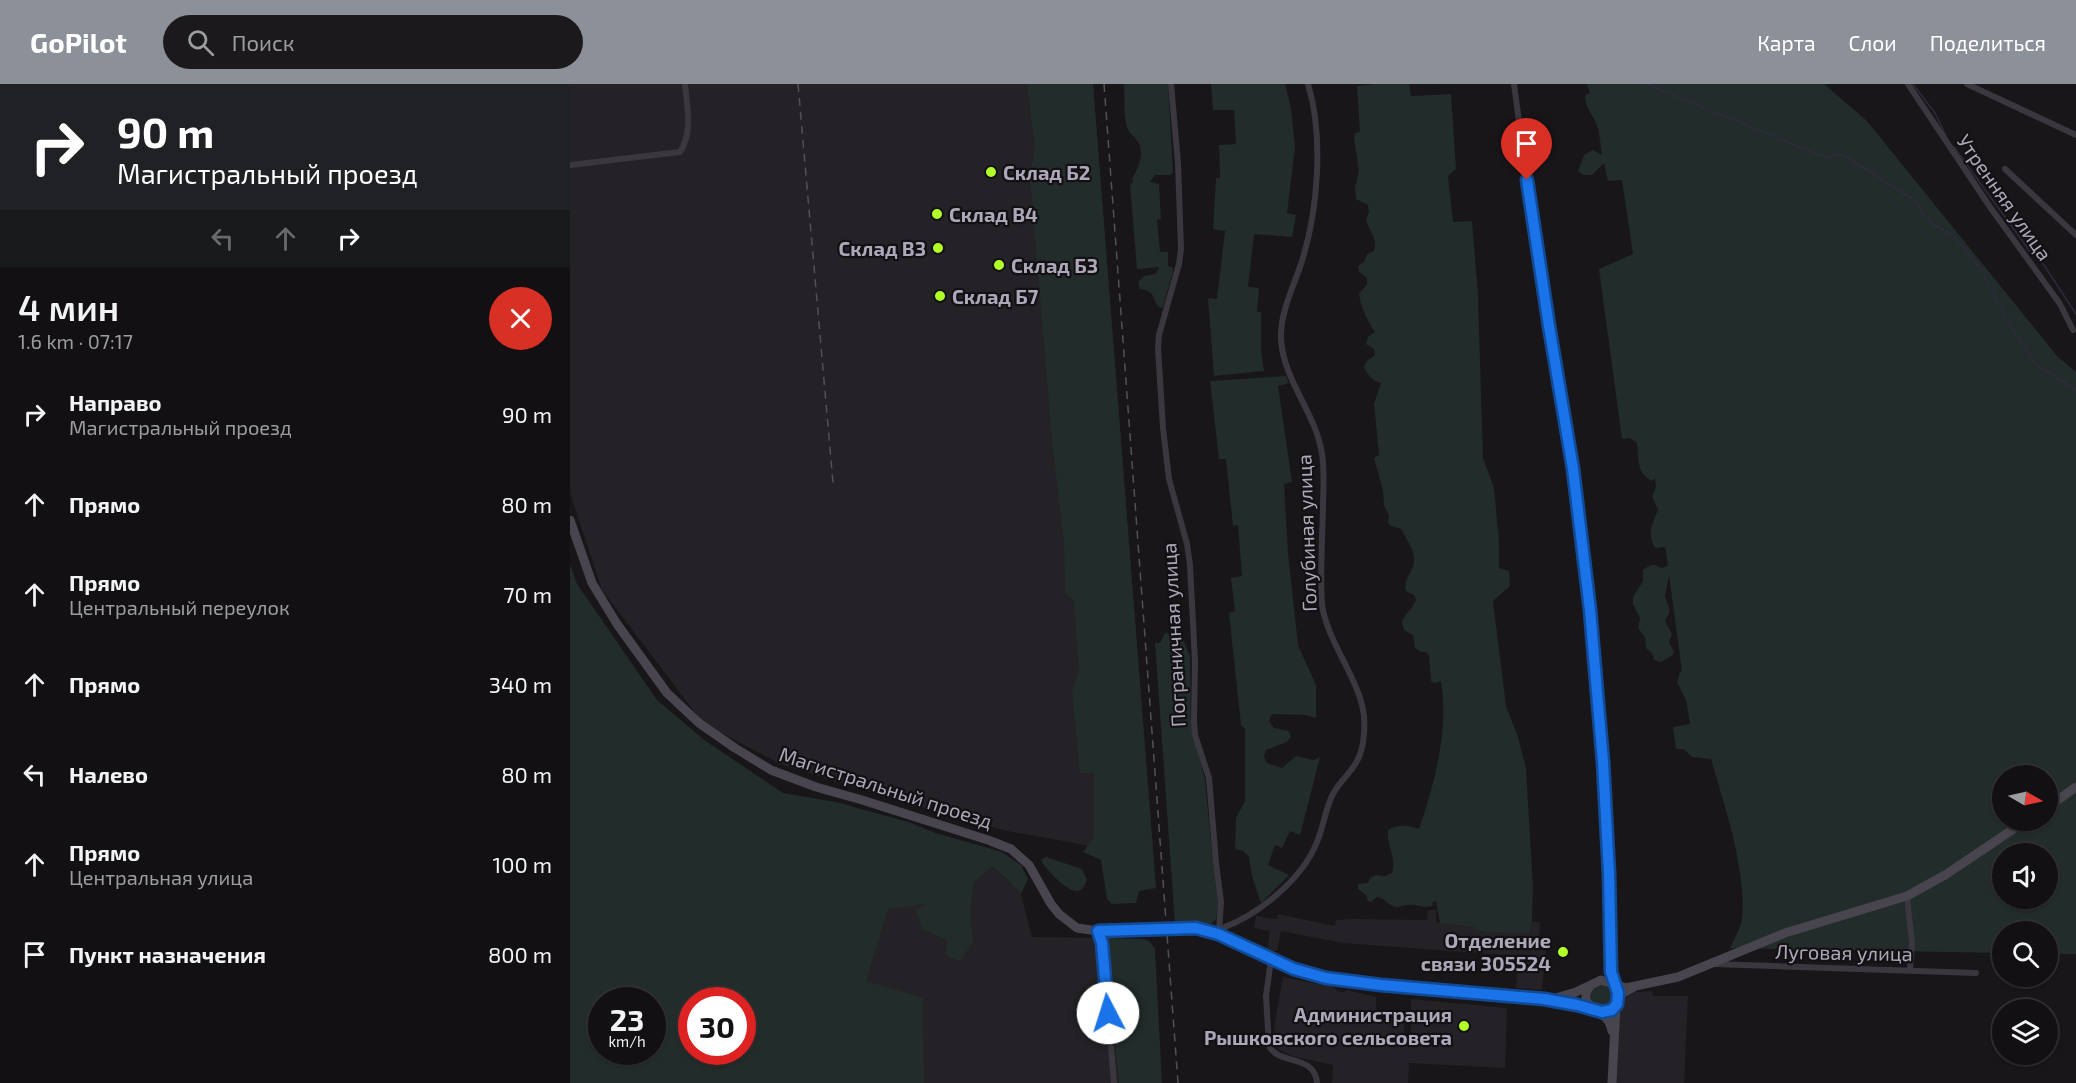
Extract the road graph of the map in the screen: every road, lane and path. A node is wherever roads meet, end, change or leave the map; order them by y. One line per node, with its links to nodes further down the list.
1 (685, 84): 8 (street)
2 (1171, 84): 18 (street, Пограничная улица)
3 (1308, 84): 18 (street, Голубиная улица)
4 (1514, 84): 21 (street)
5 (1908, 84): 11 (street, Утренняя улица)
6 (1967, 84): 7 (street)
7 (2076, 135)
8 (570, 165)
9 (2005, 169): 10 (street)
10 (2076, 235)
11 (2073, 330)
12 (570, 521): 17 (main road, Магистральный проезд)
13 (2076, 787): 14 (main road)
14 (2058, 800)
15 (2011, 831): 16 (main road)
16 (1907, 896): 20 (main road); 22 (street)
17 (1098, 931): 18 (main road, Магистральный проезд); 31 (street)
18 (1219, 931): 19 (main road, Магистральный проезд)
19 (1271, 960): 27 (main road, Магистральный проезд); 32 (street)
20 (1710, 964): 22 (street, Луговая улица); 26 (main road)
21 (1610, 967): 24 (street); 25 (street)
22 (1910, 969): 23 (street, Луговая улица)
23 (1976, 973)
24 (1596, 982): 25 (main road); 27 (main road); 29 (main road)
25 (1615, 986): 26 (main road); 28 (main road)
26 (1634, 987): 28 (main road)
27 (1544, 999): 29 (main road)
28 (1617, 1004): 29 (main road); 30 (main road)
29 (1595, 1011): 30 (main road)
30 (1613, 1039): 33 (main road)
31 (1114, 1083)
32 (1317, 1083)
33 (1612, 1083)

